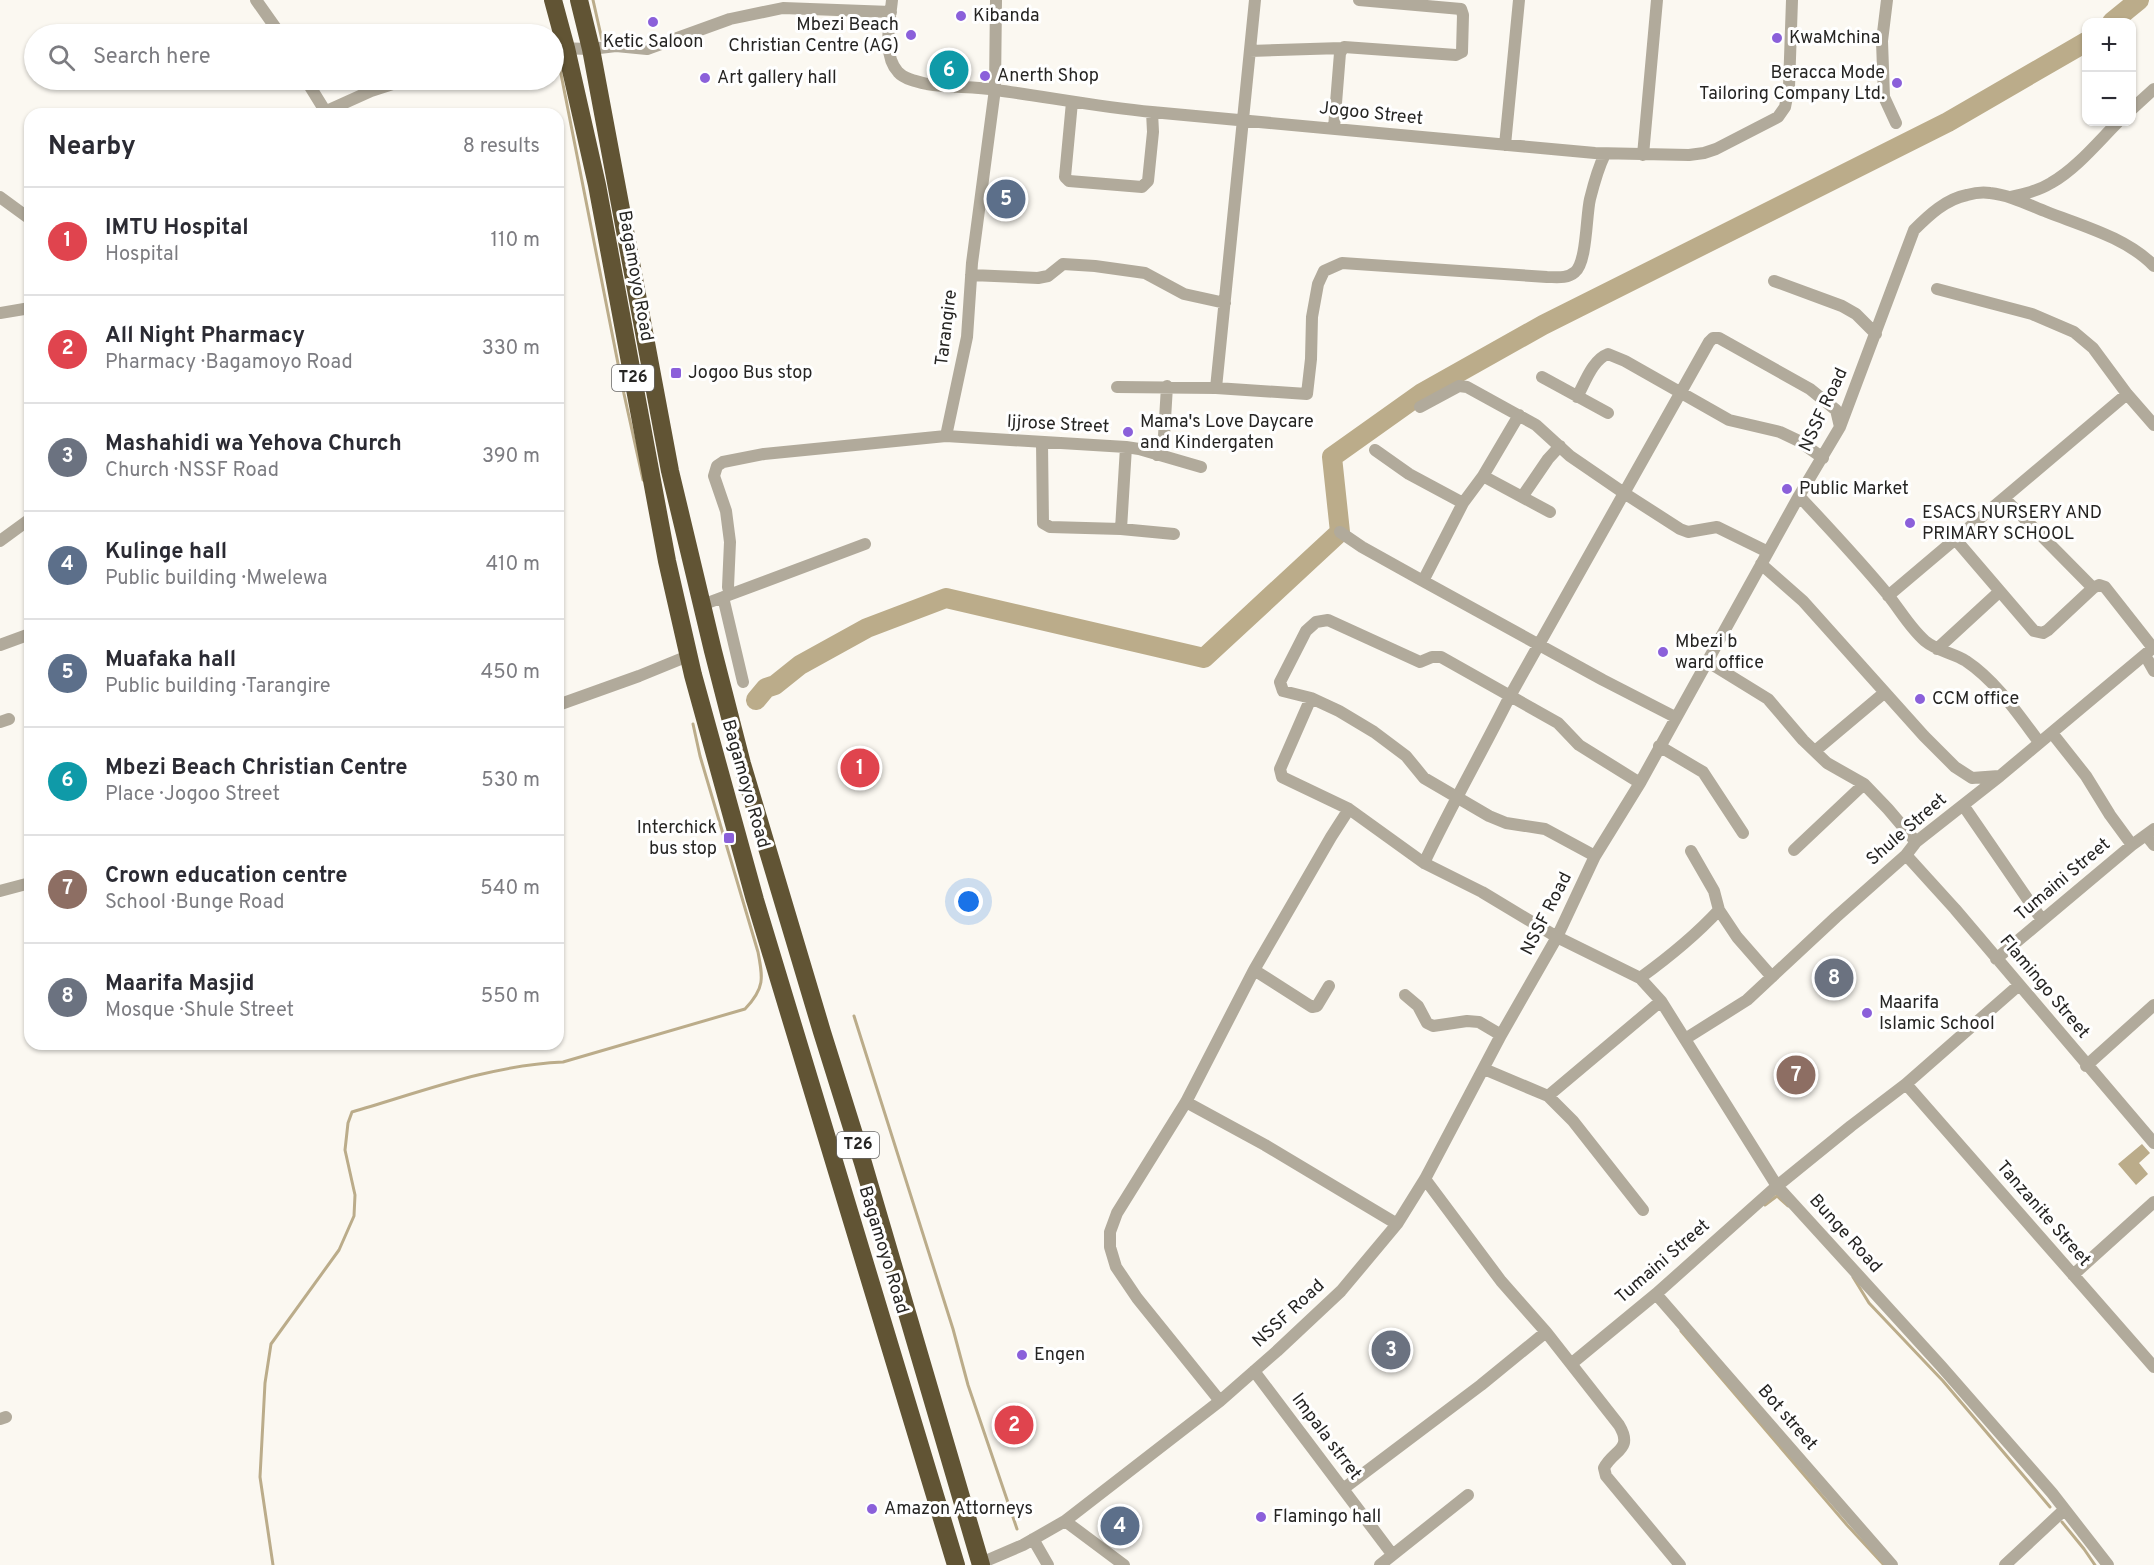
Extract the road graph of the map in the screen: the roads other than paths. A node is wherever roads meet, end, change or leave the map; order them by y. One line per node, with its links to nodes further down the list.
1 (256, 0): 13 (street)
2 (553, 0): 14 (highway, Bagamoyo Road / T26)
3 (579, 0): 17 (highway, Bagamoyo Road / T26)
4 (996, 0): 20 (street, Tarangire)
5 (1255, 0): 18 (street)
6 (1359, 0): 16 (street)
7 (1519, 0): 33 (street)
8 (1657, 0): 35 (street)
9 (1792, 0): 35 (street, Jogoo Street)
10 (1887, 0): 30 (street)
11 (792, 4): 12 (street); 17 (street)
12 (891, 6): 20 (street, Jogoo Street)
13 (273, 24)
14 (556, 24)
15 (564, 48): 17 (street)
16 (1342, 48): 18 (street); 32 (street)
17 (591, 49): 88 (highway, Bagamoyo Road / T26)
18 (1250, 51): 29 (street)
19 (564, 63): 94 (highway, Bagamoyo Road / T26)
20 (995, 89): 24 (street, Jogoo Street); 40 (street, Tarangire)
21 (2154, 89): 25 (street)
22 (311, 90): 26 (street)
23 (374, 90): 27 (street)
24 (1072, 102): 28 (street, Jogoo Street); 28 (street)
25 (2136, 105)
26 (321, 108)
27 (335, 108)
28 (1152, 112): 29 (street, Jogoo Street)
29 (1243, 119): 32 (street, Jogoo Street); 43 (street)
30 (1896, 123)
31 (2114, 126): 37 (street)
32 (1334, 128): 33 (street, Jogoo Street)
33 (1505, 145): 34 (street, Jogoo Street)
34 (1605, 154): 35 (street, Jogoo Street); 50 (street)
35 (1643, 155)
36 (0, 197): 38 (street)
37 (2010, 197): 39 (street); 46 (street, NSSF Road)
38 (24, 215)
39 (2153, 264)
40 (971, 275): 43 (street); 59 (street, Tarangire)
41 (1774, 281): 46 (street)
42 (1937, 290): 52 (street)
43 (1225, 303): 50 (street)
44 (24, 309): 45 (street)
45 (0, 314)
46 (1876, 334): 58 (street, NSSF Road)
47 (1542, 377): 53 (street)
48 (1167, 386): 49 (street); 50 (street); 64 (street)
49 (1117, 387)
50 (1216, 388)
51 (1681, 393): 53 (street); 58 (street); 65 (street); 68 (street)
52 (2127, 394): 57 (street); 71 (street)
53 (1577, 397): 55 (street)
54 (1420, 407): 56 (street)
55 (1608, 413)
56 (1520, 415): 61 (street); 67 (street)
57 (2154, 425)
58 (1840, 427): 65 (street, NSSF Road)
59 (946, 436): 60 (street, Ijjrose Street); 86 (street)
60 (1042, 443): 62 (street, Ijjrose Street); 75 (street)
61 (1560, 446): 68 (street); 70 (street)
62 (1126, 447): 64 (street, Ijjrose Street); 75 (street)
63 (1375, 450): 72 (street)
64 (1157, 455): 66 (street, Ijjrose Street)
65 (1823, 458): 69 (street, NSSF Road)
66 (1201, 467)
67 (1483, 476): 70 (street); 72 (street)
68 (1624, 494): 81 (street); 91 (street)
69 (1799, 496): 81 (street, NSSF Road); 87 (street)
70 (1522, 497): 73 (street)
71 (2005, 499): 78 (street); 84 (street)
72 (1463, 503): 83 (street)
73 (1550, 512)
74 (24, 523): 79 (street)
75 (1121, 529): 77 (street)
76 (1340, 532): 83 (street)
77 (1174, 534)
78 (1956, 540): 85 (street); 87 (street)
79 (0, 541)
80 (865, 544): 86 (street)
81 (1768, 552): 82 (street, NSSF Road)
82 (1761, 564): 95 (street, NSSF Road); 98 (street)
83 (1423, 580): 91 (street)
84 (2093, 588): 85 (street); 93 (street)
85 (1999, 592): 92 (street)
86 (726, 596): 88 (street); 97 (street)
87 (1888, 596): 92 (street)
88 (702, 605): 162 (highway, Bagamoyo Road / T26)
89 (24, 636): 90 (street)
90 (0, 645)
91 (1539, 645): 99 (street); 102 (street)
92 (1937, 649): 104 (street)
93 (2151, 650): 96 (street); 103 (street, Shule Street)
94 (688, 656): 101 (street); 163 (highway, Bagamoyo Road / T26)
95 (1708, 662): 102 (street, NSSF Road); 106 (street)
96 (2154, 671)
97 (743, 682)
98 (1884, 693): 106 (street); 107 (street)
99 (1510, 696): 100 (street); 108 (street); 110 (street)
100 (1311, 698): 110 (street); 112 (street, Bunge Road)
101 (564, 703)
102 (1675, 717): 105 (street, NSSF Road)
103 (2052, 733): 104 (street, Shule Street); 116 (street)
104 (2039, 742): 107 (street, Shule Street)
105 (1659, 746): 108 (street, NSSF Road); 113 (street)
106 (1815, 751): 109 (street)
107 (2000, 776): 111 (street, Shule Street)
108 (1640, 783): 120 (street, NSSF Road)
109 (1864, 784): 115 (street); 117 (street)
110 (1455, 798): 120 (street); 121 (street)
111 (1963, 805): 115 (street, Shule Street); 125 (street)
112 (1349, 809): 121 (street, Bunge Road); 128 (street)
113 (1743, 833)
114 (2151, 837): 116 (street, Tumaini Street)
115 (1916, 842): 119 (street, Shule Street)
116 (2132, 845): 125 (street, Tumaini Street)
117 (1794, 850)
118 (1692, 851): 124 (street)
119 (1906, 855): 127 (street, Flamingo Street); 129 (street, Shule Street)
120 (1595, 856): 126 (street, NSSF Road)
121 (1424, 863): 126 (street, Bunge Road)
122 (24, 885): 123 (street)
123 (0, 891)
124 (1719, 910): 129 (street); 130 (street)
125 (2042, 920): 127 (street, Tumaini Street)
126 (1557, 937): 130 (street, Bunge Road); 136 (street, NSSF Road)
127 (1996, 959): 131 (street, Flamingo Street)
128 (1254, 970): 132 (street); 142 (street)
129 (1772, 977): 137 (street, Shule Street)
130 (1640, 978): 134 (street, Bunge Road)
131 (2019, 984): 138 (street, Flamingo Street); 140 (street, Tumaini Street)
132 (1329, 986)
133 (1405, 995): 136 (street)
134 (1661, 1001): 137 (street, Bunge Road); 141 (street)
135 (2154, 1005): 138 (street)
136 (1501, 1035): 139 (street, NSSF Road)
137 (1685, 1040): 145 (street, Bunge Road)
138 (2086, 1066): 143 (street, Flamingo Street)
139 (1484, 1069): 141 (street); 144 (street, NSSF Road)
140 (1906, 1084): 145 (street, Tumaini Street); 149 (street, Tanzanite Street)
141 (1548, 1096): 147 (street)
142 (1186, 1102): 148 (street); 155 (street)
143 (2154, 1143)
144 (1425, 1179): 148 (street, NSSF Road); 151 (street)
145 (1778, 1186): 150 (street, Tumaini Street); 158 (street, Bunge Road)
146 (2154, 1202): 149 (street)
147 (1643, 1210)
148 (1397, 1224): 154 (street, NSSF Road)
149 (2073, 1275): 153 (street, Tanzanite Street)
150 (1656, 1293): 152 (street, Tumaini Street); 168 (street, Bot street)
151 (1546, 1332): 152 (street); 156 (street)
152 (1571, 1365): 167 (street)
153 (2154, 1367)
154 (1254, 1371): 155 (street, NSSF Road); 156 (street, Impala strret)
155 (1220, 1401): 159 (street, NSSF Road)
156 (1343, 1489): 161 (street, Impala strret)
157 (1468, 1495): 161 (street)
158 (2064, 1510): 169 (street); 170 (street, Bunge Road)
159 (1065, 1521): 160 (street, NSSF Road); 165 (street)
160 (1033, 1539): 162 (street, NSSF Road); 164 (street)
161 (1392, 1554): 166 (street)
162 (981, 1564)
163 (956, 1565)
164 (1047, 1565)
165 (1124, 1565)
166 (1380, 1565)
167 (1680, 1565)
168 (1892, 1565)
169 (2005, 1565)
170 (2108, 1565)

